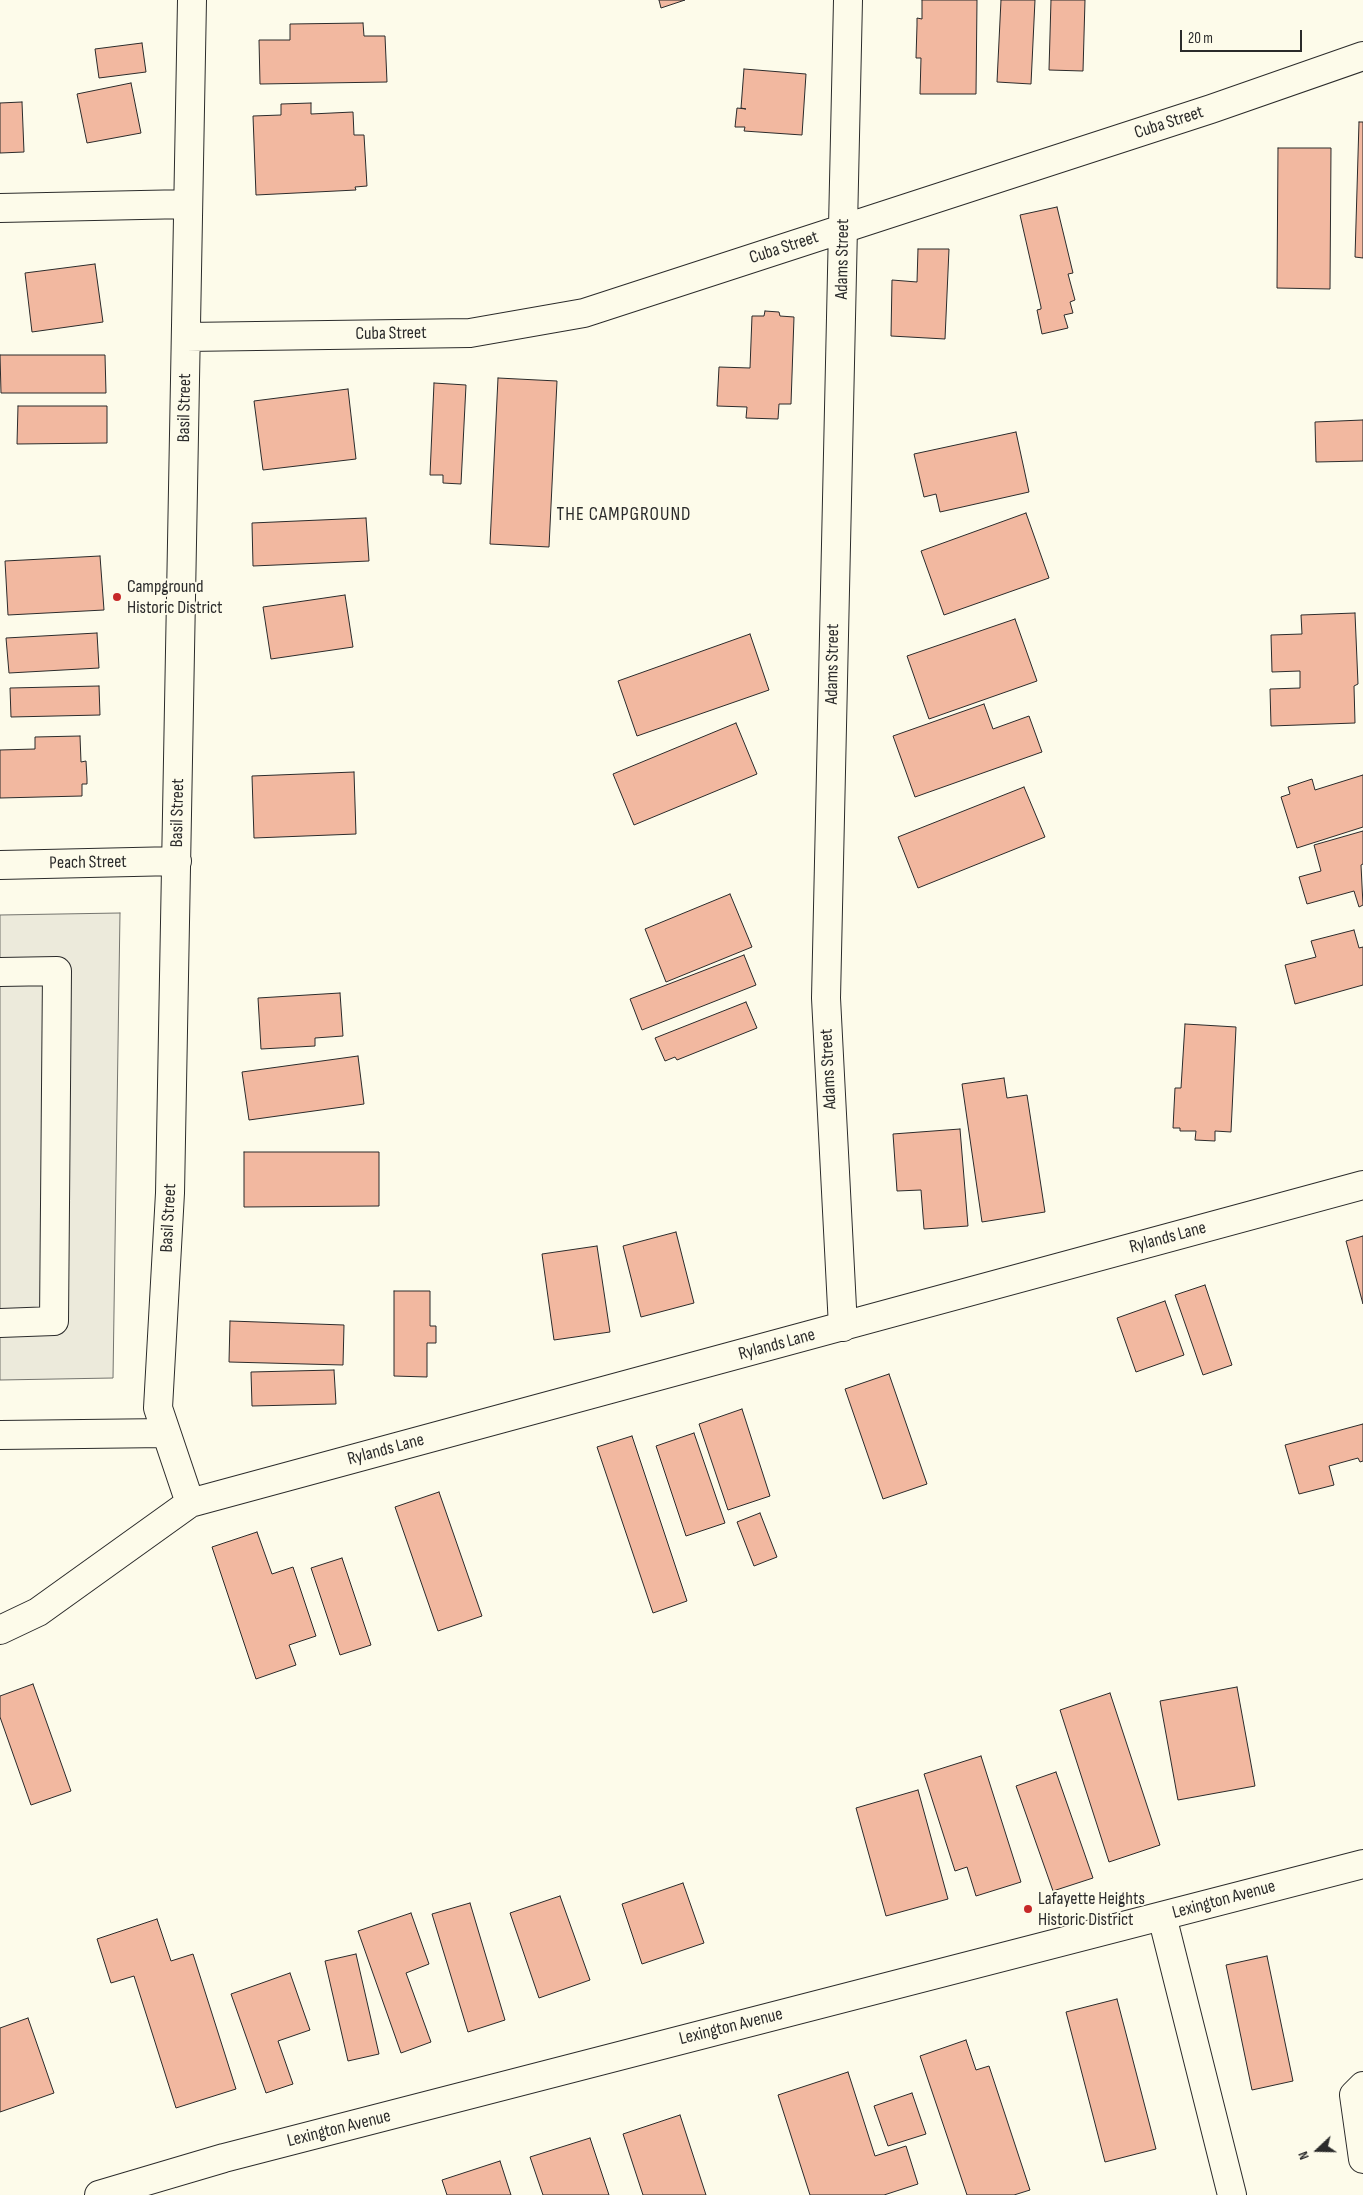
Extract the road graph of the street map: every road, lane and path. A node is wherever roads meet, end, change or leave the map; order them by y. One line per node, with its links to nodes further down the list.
1 (192, 0): 4 (street, Basil Street)
2 (848, 0): 6 (street, Adams Street)
3 (1363, 56): 6 (street, Cuba Street)
4 (188, 204): 5 (street); 7 (street, Basil Street)
5 (0, 208)
6 (843, 228): 7 (street, Cuba Street); 13 (street, Adams Street)
7 (186, 337): 8 (street, Basil Street)
8 (177, 861): 9 (street, Peach Street); 14 (street, Basil Street)
9 (0, 865)
10 (0, 972): 12 (street)
11 (1363, 1185): 13 (street, Rylands Lane)
12 (0, 1323)
13 (842, 1327): 16 (street, Rylands Lane)
14 (166, 1433): 15 (street); 16 (street, Basil Street)
15 (0, 1435)
16 (190, 1503): 17 (street)
17 (0, 1630)
18 (1363, 1864): 19 (street, Lexington Avenue)
19 (1162, 1916): 22 (street, Lexington Avenue); 23 (street)
20 (1363, 2086): 21 (street)
21 (1363, 2159)
22 (99, 2195)
23 (1232, 2195)

